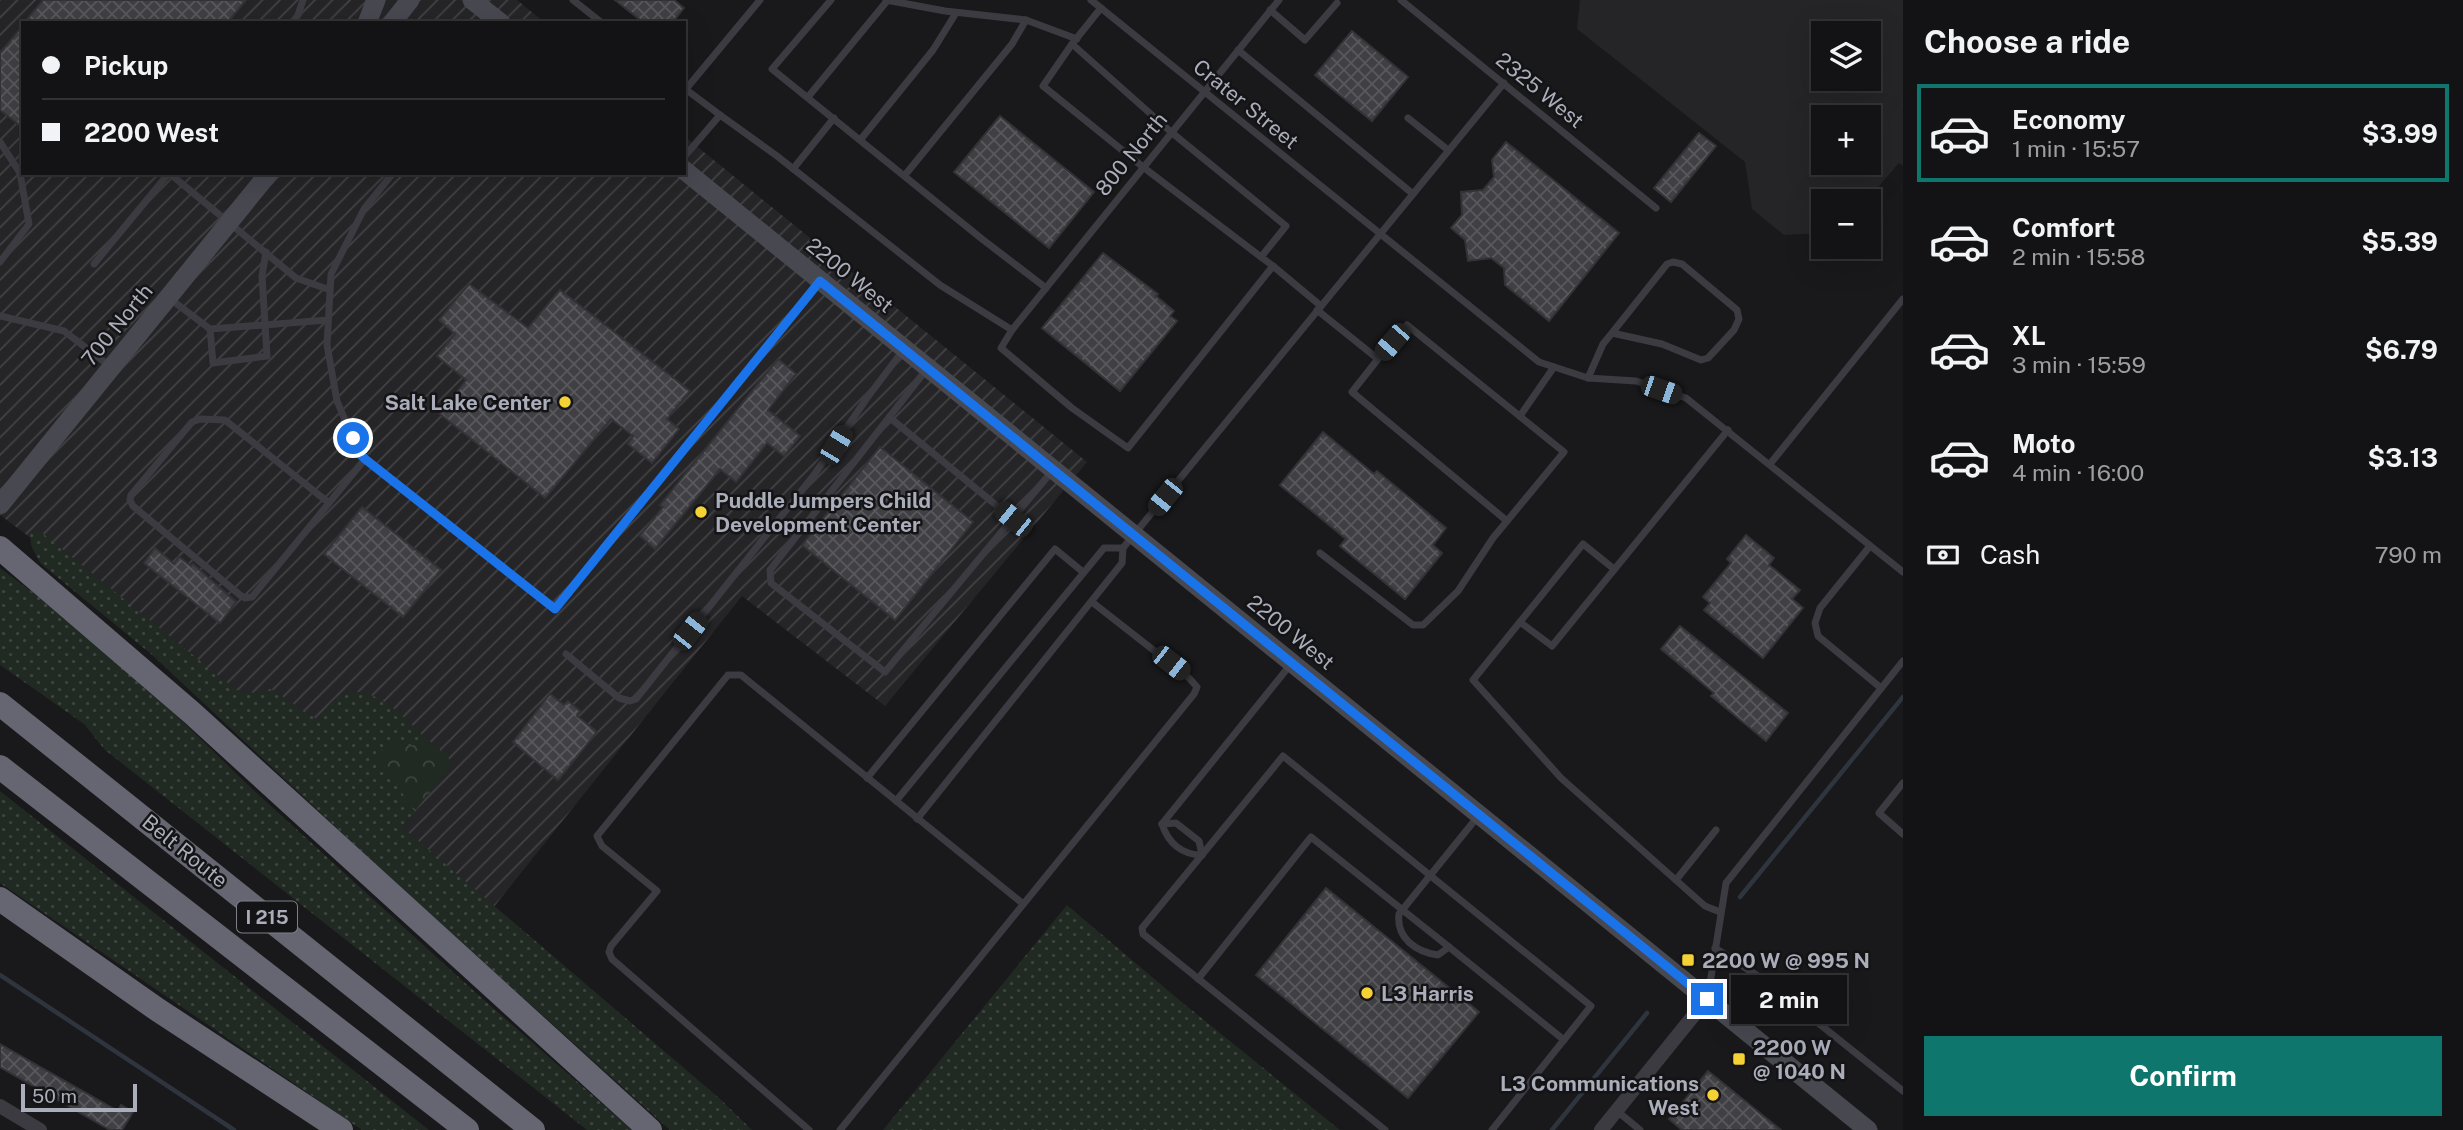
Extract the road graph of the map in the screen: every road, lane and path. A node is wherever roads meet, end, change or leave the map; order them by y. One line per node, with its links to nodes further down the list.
1 (303, 0): 17 (lane)
2 (376, 0): 18 (street)
3 (410, 0): 19 (street)
4 (472, 0): 20 (street)
5 (573, 0): 21 (lane)
6 (760, 0): 25 (lane)
7 (831, 0): 28 (lane)
8 (887, 0): 15 (lane); 28 (lane)
9 (1091, 0): 13 (lane, Crater Street)
10 (1279, 0): 14 (lane, 800 North)
11 (1401, 0): 24 (lane, 2325 West)
12 (1337, 4): 14 (lane)
13 (1101, 8): 22 (lane); 27 (lane, Crater Street)
14 (1270, 10): 23 (lane, 800 North)
15 (956, 12): 16 (lane); 33 (lane)
16 (1026, 20): 22 (lane); 44 (lane)
17 (294, 21)
18 (368, 21)
19 (394, 21)
20 (498, 21)
21 (599, 21)
22 (1074, 41): 32 (lane); 37 (lane)
23 (1238, 50): 27 (lane, 800 North); 45 (lane)
24 (1504, 83): 35 (lane); 46 (lane, 2325 West)
25 (686, 87)
26 (686, 89): 29 (lane)
27 (1204, 91): 32 (lane, 800 North); 48 (lane, Crater Street)
28 (808, 97): 30 (lane)
29 (720, 115): 36 (lane); 38 (lane)
30 (834, 118): 33 (lane); 38 (lane)
31 (1408, 118): 35 (lane)
32 (1171, 132): 37 (lane, 800 North); 50 (lane)
33 (861, 139): 44 (lane)
34 (0, 142): 51 (lane)
35 (1448, 150): 45 (lane)
36 (686, 155)
37 (1143, 167): 50 (lane); 55 (lane, 800 North)
38 (793, 169): 64 (lane)
39 (686, 172): 54 (street, 2200 West)
40 (167, 175): 52 (lane)
41 (171, 175): 47 (lane)
42 (267, 175): 47 (street, 700 North)
43 (391, 175): 56 (lane)
44 (905, 176): 55 (lane)
45 (1413, 194): 48 (lane)
46 (1656, 208)
47 (229, 223): 49 (lane); 57 (street, 700 North)
48 (1379, 234): 59 (lane); 69 (lane, Crater Street)
49 (266, 252): 56 (lane); 62 (lane)
50 (1261, 257): 53 (lane)
51 (0, 262)
52 (94, 264)
53 (1273, 267): 59 (lane); 64 (lane)
54 (820, 281): 66 (street, 2200 West); 75 (lane)
55 (1046, 288): 64 (lane, 800 North)
56 (330, 290): 61 (lane)
57 (168, 298): 63 (lane); 70 (street, 700 North)
58 (1903, 299): 76 (lane)
59 (1319, 308): 67 (lane); 82 (lane)
60 (0, 316): 70 (lane)
61 (328, 320): 62 (lane); 75 (lane)
62 (264, 323): 63 (lane); 63 (lane)
63 (210, 329)
64 (1012, 330)
65 (1612, 333): 65 (lane); 71 (lane)
66 (904, 349): 68 (street, 2200 West); 91 (lane)
67 (1378, 359): 72 (lane); 81 (lane)
68 (928, 367): 73 (lane); 77 (street, 2200 West)
69 (1554, 367): 71 (lane, Crater Street); 72 (lane)
70 (111, 368): 79 (street, 700 North)
71 (1588, 379): 74 (lane, Crater Street)
72 (1520, 416): 81 (lane)
73 (889, 417): 80 (lane); 80 (lane)
74 (1728, 430): 76 (lane, Crater Street); 86 (lane)
75 (365, 459): 78 (lane)
76 (1770, 464): 83 (lane, Crater Street)
77 (1054, 470): 80 (lane); 82 (street, 2200 West)
78 (329, 503): 78 (lane)
79 (0, 505)
80 (1013, 519)
81 (1507, 520): 85 (lane)
82 (1128, 542): 87 (lane); 89 (lane); 93 (street, 2200 West)
83 (1870, 546): 88 (lane, Crater Street); 94 (lane)
84 (0, 548): 124 (highway)
85 (1320, 553)
86 (1614, 569): 90 (lane); 90 (lane)
87 (1083, 572): 97 (lane); 99 (lane)
88 (1903, 572)
89 (1092, 601): 101 (lane); 109 (lane)
90 (1520, 621): 107 (lane)
91 (566, 654)
92 (1903, 661): 94 (lane)
93 (1292, 663): 100 (street, 2200 West); 102 (lane)
94 (1881, 688): 111 (lane)
95 (0, 704): 123 (highway, Belt Route / I 215)
96 (0, 767): 122 (highway, I 215)
97 (867, 778): 99 (lane); 125 (lane)
98 (1903, 783): 104 (lane)
99 (895, 801): 101 (lane)
100 (1480, 815): 106 (lane); 115 (street, 2200 West)
101 (918, 819): 109 (lane)
102 (1162, 824): 105 (lane); 105 (lane)
103 (1716, 830): 107 (lane)
104 (1903, 834)
105 (1202, 855): 106 (lane); 114 (lane)
106 (1431, 875): 110 (lane); 116 (lane)
107 (1676, 880): 111 (lane)
108 (0, 900): 121 (highway)
109 (1022, 903): 126 (lane)
110 (1403, 910): 112 (lane); 112 (lane); 114 (lane)
111 (1720, 912): 113 (lane)
112 (1449, 947): 116 (lane)
113 (1715, 948): 115 (lane); 117 (lane)
114 (1198, 979): 127 (lane)
115 (1707, 999): 119 (street); 131 (street, 2200 West)
116 (1564, 1040): 128 (lane)
117 (1903, 1091)
118 (0, 1107): 120 (street)
119 (1616, 1111): 129 (street); 130 (lane)
120 (40, 1130)
121 (341, 1130)
122 (467, 1130)
123 (533, 1130)
124 (650, 1130)
125 (809, 1130)
126 (840, 1130)
127 (1385, 1130)
128 (1492, 1130)
129 (1601, 1130)
130 (1640, 1130)
131 (1868, 1130)

